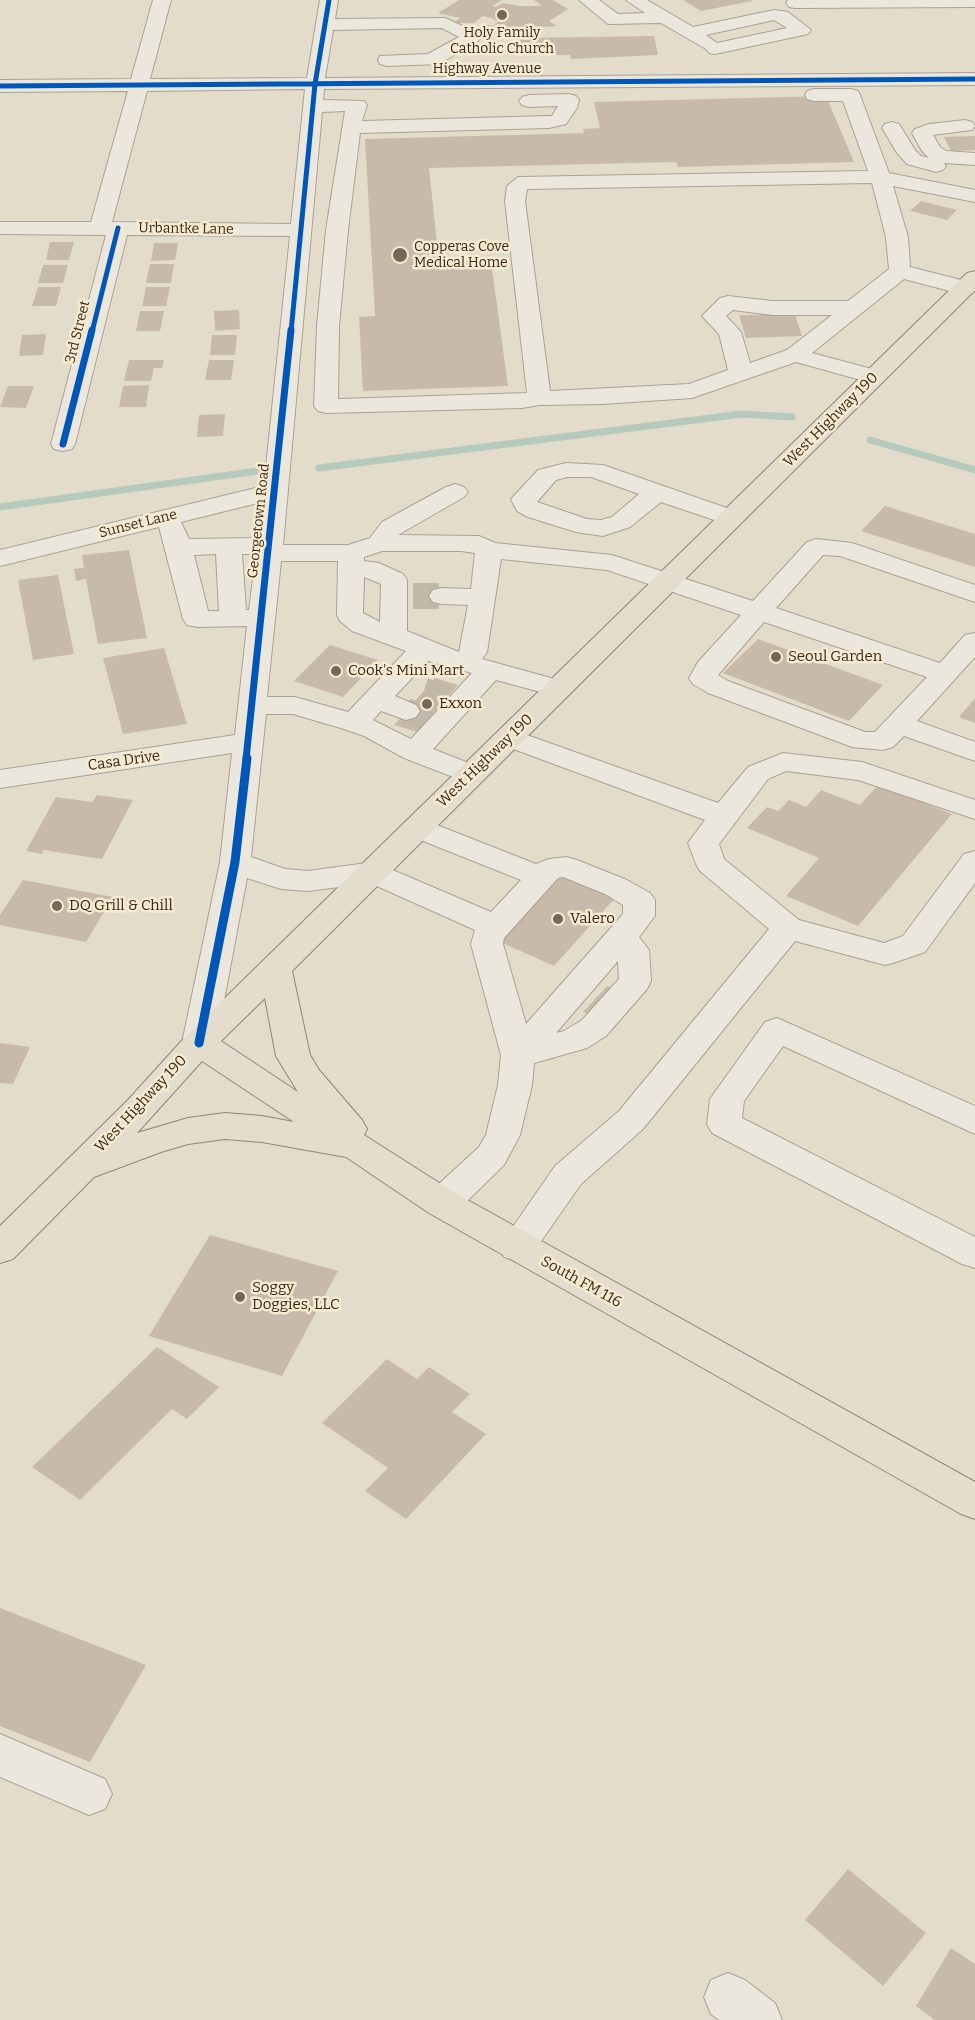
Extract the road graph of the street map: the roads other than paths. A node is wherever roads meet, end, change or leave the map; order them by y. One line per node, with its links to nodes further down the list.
1 (162, 0): 19 (street, 3rd Street)
2 (329, 0): 9 (street, Georgetown Road)
3 (588, 0): 8 (street)
4 (635, 0): 8 (street)
5 (875, 1): 6 (street); 7 (street)
6 (975, 2)
7 (795, 3)
8 (664, 18): 10 (street)
9 (325, 25): 13 (street); 17 (street, Georgetown Road)
10 (691, 33): 11 (street); 11 (street)
11 (716, 49): 16 (street)
12 (342, 61): 17 (street)
13 (364, 61)
14 (942, 79): 15 (street, Highway Avenue); 20 (street, Highway Avenue); 27 (street)
15 (975, 79)
16 (768, 80): 17 (street, Highway Avenue); 20 (street, Highway Avenue)
17 (316, 84): 19 (street, Highway Avenue); 23 (street); 33 (street, Georgetown Road)
18 (0, 86): 19 (street, Highway Avenue)
19 (139, 87): 32 (street, 3rd Street)
20 (849, 87): 21 (street); 25 (street)
21 (569, 100): 22 (street); 26 (street)
22 (510, 101)
23 (357, 105): 24 (street); 26 (street)
24 (380, 105)
25 (858, 115): 29 (street); 30 (street)
26 (352, 127): 40 (street)
27 (970, 127): 28 (street)
28 (975, 159)
29 (880, 177): 30 (street); 34 (street); 40 (street)
30 (973, 188)
31 (0, 228): 32 (street, Urbantke Lane)
32 (109, 228): 33 (street, Urbantke Lane); 41 (street, 3rd Street)
33 (300, 230): 43 (street, Georgetown Road)
34 (900, 271): 35 (street); 36 (street)
35 (970, 283): 39 (main road, West Highway 190)
36 (854, 308): 37 (street); 38 (street)
37 (795, 355): 38 (street); 39 (street)
38 (741, 374): 40 (street)
39 (875, 376): 46 (main road, West Highway 190)
40 (539, 398)
41 (63, 444)
42 (649, 489): 42 (street); 46 (street)
43 (276, 491): 45 (street, Sunset Lane); 50 (street, Georgetown Road)
44 (455, 492): 47 (street)
45 (168, 517): 49 (street); 52 (street, Sunset Lane)
46 (732, 518): 54 (main road, West Highway 190)
47 (379, 543): 51 (street); 53 (street)
48 (229, 546): 49 (street); 50 (street); 60 (street)
49 (179, 547): 60 (street)
50 (269, 550): 53 (street); 59 (street, Georgetown Road)
51 (488, 550): 54 (street); 57 (street)
52 (0, 558)
53 (350, 560): 61 (street); 61 (street)
54 (669, 580): 58 (street); 66 (main road, West Highway 190)
55 (975, 594): 58 (street)
56 (442, 596): 57 (street)
57 (483, 598): 64 (street)
58 (759, 611): 65 (street); 71 (street)
59 (262, 618): 60 (street); 68 (street, Georgetown Road)
60 (233, 619)
61 (393, 635): 63 (street)
62 (975, 641): 65 (street)
63 (423, 650): 64 (street); 67 (street)
64 (477, 666): 66 (street); 69 (street)
65 (947, 674): 71 (street)
66 (559, 689): 72 (main road, West Highway 190)
67 (386, 690): 69 (street); 70 (street)
68 (253, 705): 70 (street); 73 (street, Georgetown Road)
69 (435, 707): 74 (street)
70 (354, 723): 74 (street)
71 (899, 724): 75 (street)
72 (510, 738): 76 (main road, West Highway 190); 79 (street)
73 (249, 742): 77 (street, Casa Drive); 82 (street, Georgetown Road)
74 (414, 752): 76 (street)
75 (975, 752)
76 (471, 774): 80 (main road, West Highway 190)
77 (0, 779)
78 (975, 810): 79 (street)
79 (724, 816): 86 (street)
80 (419, 828): 83 (main road, West Highway 190); 84 (street)
81 (975, 861): 86 (street)
82 (235, 862): 83 (street); 88 (street, Georgetown Road)
83 (374, 872): 85 (street); 87 (main road, West Highway 190)
84 (541, 877): 85 (street); 89 (street)
85 (496, 926): 89 (street)
86 (788, 927): 94 (street)
87 (275, 969): 88 (main road, West Highway 190); 91 (main road)
88 (199, 1042): 91 (main road, South FM 116); 92 (main road, West Highway 190)
89 (518, 1055): 93 (street)
90 (975, 1121): 96 (street)
91 (368, 1154): 92 (main road); 93 (main road, South FM 116)
92 (80, 1169): 95 (main road, West Highway 190)
93 (442, 1203): 94 (main road, South FM 116)
94 (517, 1246): 97 (main road, South FM 116)
95 (0, 1249)
96 (975, 1254)
97 (975, 1502)
98 (0, 1755): 99 (street)
99 (89, 1794)

